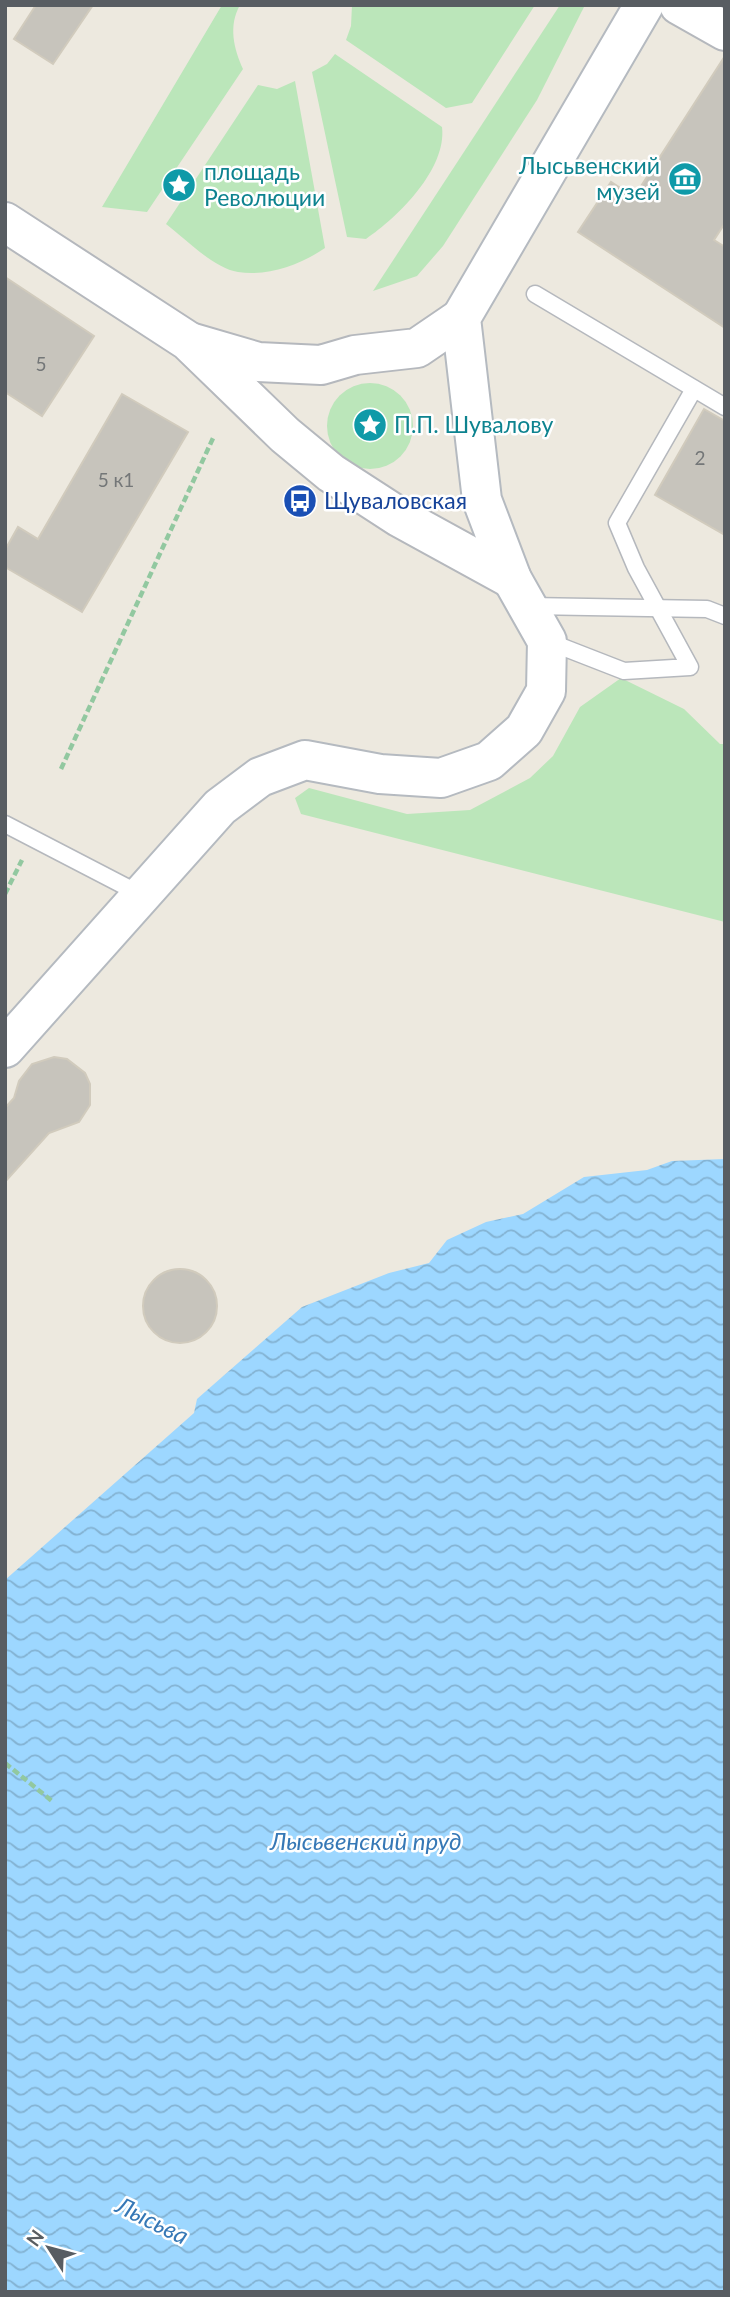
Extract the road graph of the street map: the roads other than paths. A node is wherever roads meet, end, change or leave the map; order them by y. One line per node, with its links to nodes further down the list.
1 (644, 5): 6 (main road)
2 (679, 5): 3 (main road)
3 (725, 31)
4 (5, 222): 7 (main road)
5 (535, 294): 8 (lane)
6 (461, 317): 7 (main road); 10 (main road)
7 (188, 341): 10 (main road)
8 (694, 389): 9 (lane); 11 (lane)
9 (725, 407)
10 (520, 592): 11 (lane); 13 (main road)
11 (657, 608): 12 (lane); 13 (lane)
12 (725, 616)
13 (547, 641): 15 (main road)
14 (5, 824): 15 (lane)
15 (140, 894): 16 (main road)
16 (5, 1048)

